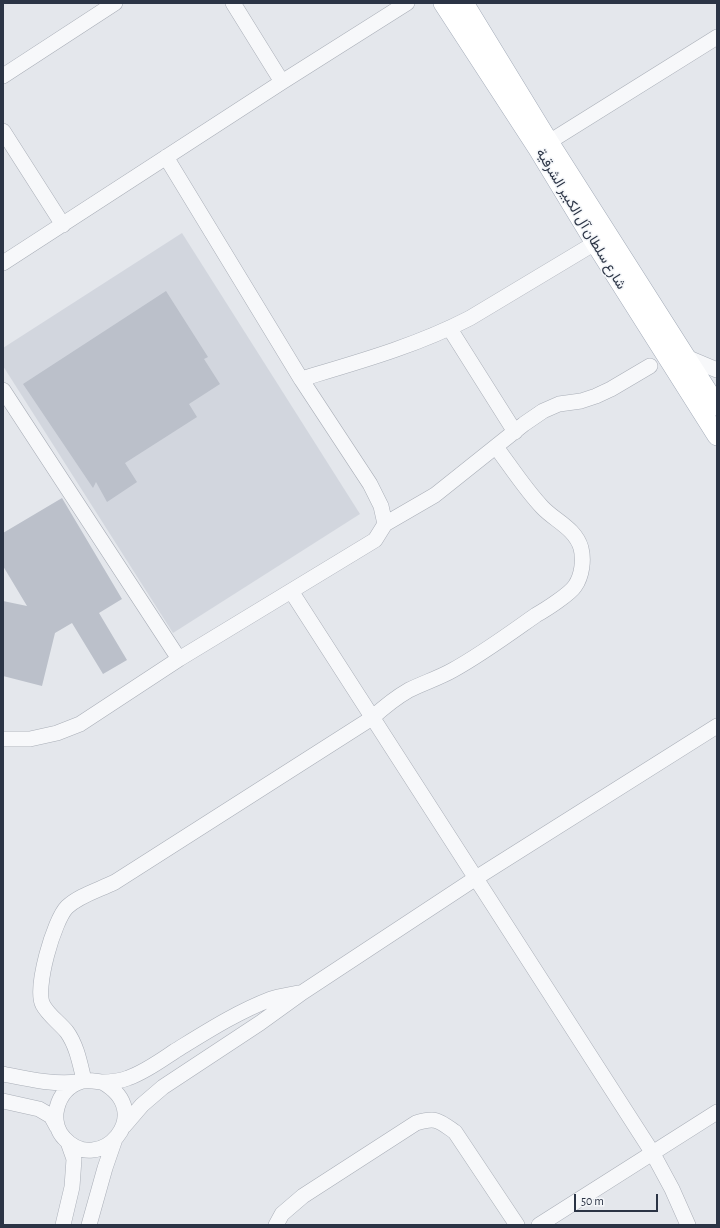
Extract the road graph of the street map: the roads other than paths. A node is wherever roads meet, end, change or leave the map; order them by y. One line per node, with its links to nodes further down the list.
1 (115, 3): 7 (street)
2 (233, 3): 8 (street)
3 (407, 3): 8 (street)
4 (443, 3): 13 (main road, شارع سلطان آل الكبير الشرقية)
5 (464, 3): 10 (main road, شارع سلطان آل الكبير الشرقية)
6 (717, 37): 10 (street)
7 (3, 76)
8 (282, 82): 11 (street)
9 (3, 131): 12 (street)
10 (549, 142): 16 (main road, شارع سلطان آل الكبير الشرقية)
11 (166, 157): 12 (street); 19 (street)
12 (64, 225): 14 (street)
13 (595, 243): 15 (street); 23 (main road, شارع سلطان آل الكبير الشرقية)
14 (3, 263)
15 (450, 329): 19 (street); 22 (street)
16 (686, 357): 18 (street); 21 (main road, شارع سلطان آل الكبير الشرقية)
17 (650, 366): 22 (street)
18 (717, 370)
19 (300, 379): 25 (street)
20 (3, 390): 27 (street)
21 (717, 406)
22 (515, 432): 24 (street)
23 (717, 436)
24 (496, 447): 25 (street); 28 (street)
25 (385, 524): 26 (street)
26 (291, 591): 27 (street); 28 (street)
27 (179, 659): 30 (street)
28 (372, 718): 31 (street); 34 (street)
29 (717, 726): 31 (street)
30 (3, 739)
31 (476, 878): 32 (street); 42 (street)
32 (303, 992): 35 (street); 38 (street)
33 (3, 1074): 34 (street)
34 (82, 1081): 35 (street); 39 (street)
35 (102, 1082): 38 (street)
36 (3, 1101): 39 (street)
37 (717, 1112): 42 (street)
38 (124, 1126): 40 (street)
39 (57, 1127): 41 (street)
40 (115, 1139): 41 (street); 43 (street)
41 (68, 1142): 44 (street)
42 (652, 1152): 47 (street); 48 (street)
43 (93, 1223)
44 (63, 1225)
45 (276, 1225): 46 (street)
46 (517, 1225)
47 (539, 1225)
48 (688, 1225)

